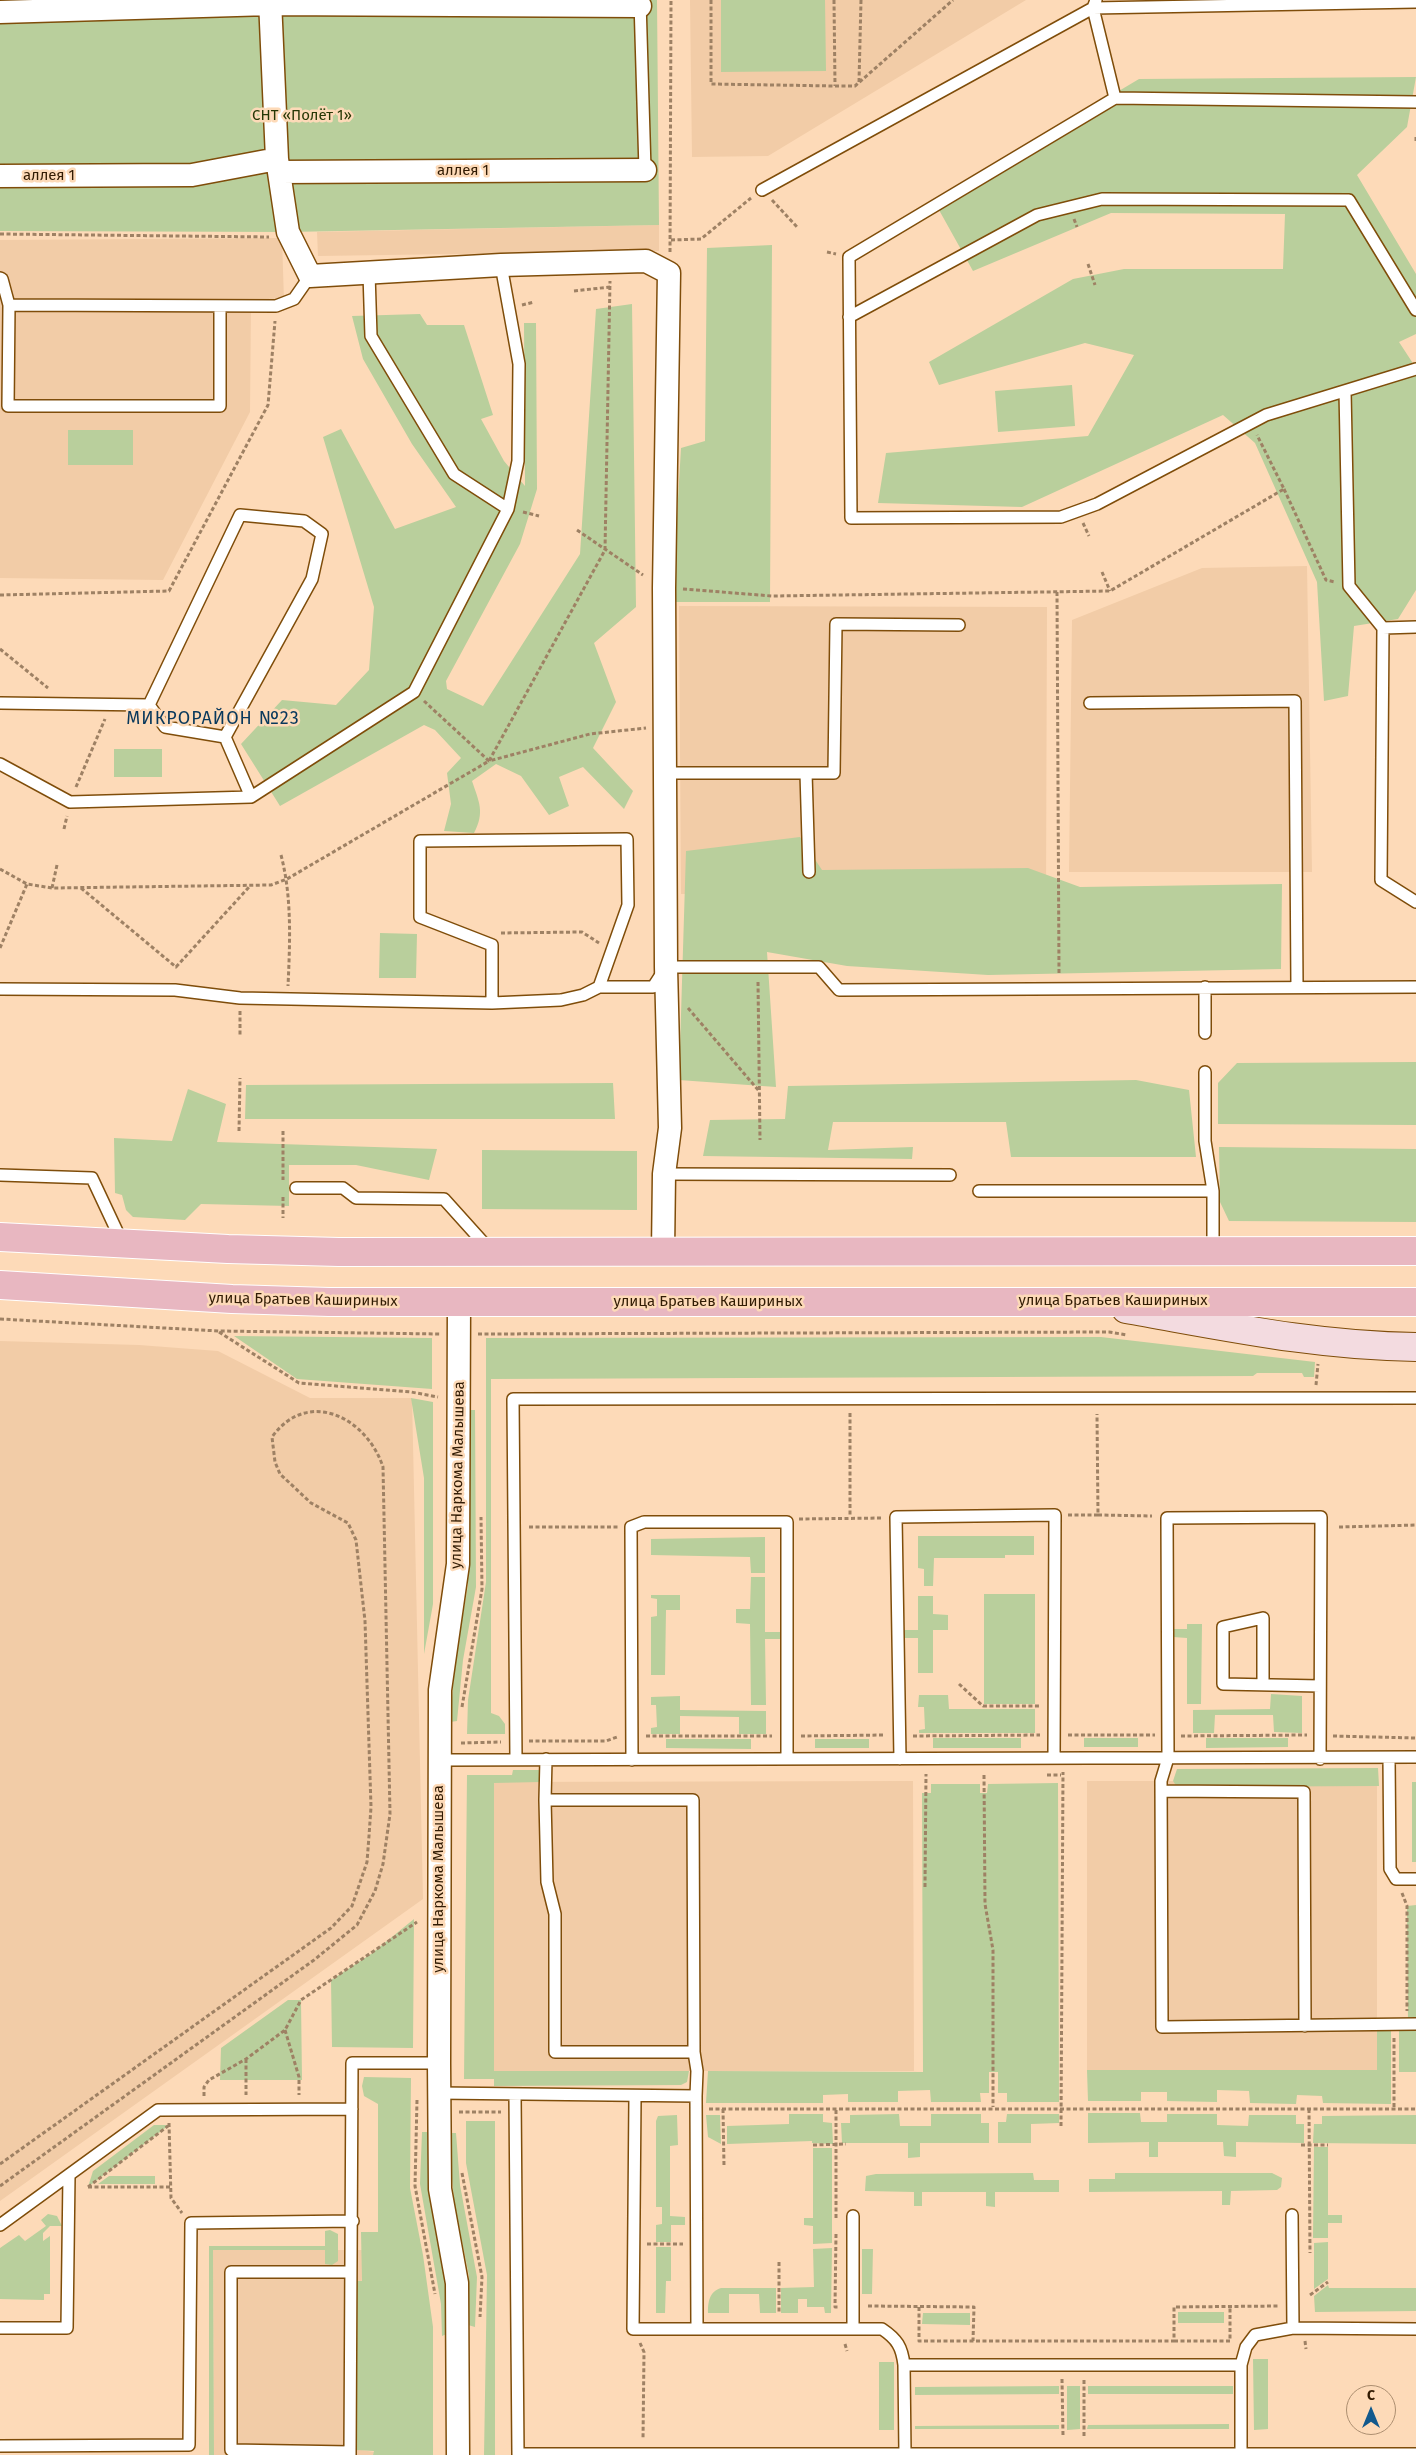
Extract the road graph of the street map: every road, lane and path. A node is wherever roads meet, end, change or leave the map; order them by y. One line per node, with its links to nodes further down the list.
1 (671, 0): 25 (path)
2 (711, 0): 13 (path)
3 (834, 0): 13 (path)
4 (861, 0): 12 (path)
5 (953, 0): 12 (path)
6 (1374, 1): 8 (lane); 10 (lane)
7 (270, 2): 9 (street); 11 (street); 18 (street)
8 (1416, 2)
9 (640, 3): 19 (lane)
10 (1094, 4): 14 (lane); 21 (lane)
11 (0, 12)
12 (859, 82): 13 (path)
13 (835, 86)
14 (1115, 98): 15 (lane); 39 (lane)
15 (1416, 102)
16 (1416, 137): 17 (path)
17 (1416, 142)
18 (279, 166): 19 (street, аллея 1); 20 (street, аллея 1); 24 (street)
19 (645, 170)
20 (0, 176)
21 (762, 190): 22 (path); 25 (path)
22 (797, 227)
23 (0, 234): 24 (path)
24 (290, 238): 30 (street)
25 (671, 240): 29 (path)
26 (1088, 264): 32 (path)
27 (501, 265): 28 (street); 29 (street); 44 (lane)
28 (369, 273): 30 (street); 44 (lane)
29 (669, 273): 48 (street)
30 (310, 276): 37 (lane)
31 (0, 278): 35 (lane)
32 (1095, 285)
33 (610, 287): 34 (path)
34 (574, 291)
35 (9, 304): 36 (lane); 36 (lane)
36 (220, 306): 37 (lane)
37 (276, 306): 51 (path)
38 (1416, 310): 39 (lane)
39 (849, 317): 42 (lane)
40 (1416, 369): 41 (lane)
41 (1345, 391): 42 (lane); 47 (lane)
42 (1251, 423): 43 (path)
43 (1284, 489): 47 (path); 49 (path)
44 (508, 509): 56 (lane)
45 (577, 530): 48 (path)
46 (1102, 572): 49 (path)
47 (1349, 586): 54 (lane)
48 (664, 588): 50 (path); 65 (street)
49 (1110, 591): 50 (path)
50 (1057, 592): 87 (path)
51 (0, 595)
52 (959, 625): 66 (lane)
53 (1416, 627): 54 (lane)
54 (1383, 628): 77 (lane)
55 (0, 649): 59 (path)
56 (414, 692): 62 (path); 67 (lane)
57 (0, 703): 59 (lane)
58 (1090, 703): 84 (lane)
59 (68, 704): 60 (lane)
60 (111, 704): 61 (lane); 68 (path)
61 (149, 705): 63 (lane); 63 (lane)
62 (651, 728)
63 (225, 736): 67 (lane)
64 (0, 764): 68 (lane)
65 (665, 773): 66 (lane); 82 (street)
66 (806, 773): 72 (lane)
67 (251, 797): 68 (lane)
68 (70, 802): 69 (path)
69 (64, 829)
70 (281, 855): 90 (path)
71 (57, 865): 75 (path)
72 (809, 872)
73 (27, 884): 79 (path)
74 (250, 886): 76 (path)
75 (52, 888)
76 (81, 888)
77 (1416, 902)
78 (477, 940): 80 (path); 80 (lane); 91 (lane)
79 (0, 948)
80 (612, 951): 83 (lane)
81 (758, 966): 82 (lane); 87 (lane); 96 (path)
82 (666, 975): 83 (lane); 96 (path); 100 (street)
83 (599, 987): 91 (lane)
84 (1298, 987): 85 (lane); 88 (lane)
85 (1416, 987)
86 (0, 988): 89 (lane)
87 (1059, 988): 88 (lane)
88 (1204, 988): 92 (lane)
89 (240, 998): 90 (lane); 93 (path)
90 (288, 999): 91 (lane)
91 (492, 1003)
92 (1205, 1033)
93 (240, 1037)
94 (1205, 1072): 105 (lane)
95 (240, 1078): 97 (path)
96 (759, 1092): 99 (path)
97 (239, 1131)
98 (283, 1131): 106 (path)
99 (760, 1140)
100 (664, 1174): 102 (lane); 112 (street)
101 (0, 1175): 108 (lane)
102 (950, 1175)
103 (296, 1188): 111 (lane)
104 (979, 1191): 105 (lane)
105 (1213, 1191): 109 (lane)
106 (283, 1218)
107 (0, 1237): 108 (main road)
108 (122, 1244): 111 (main road)
109 (1213, 1251): 110 (main road); 112 (main road)
110 (1416, 1251)
111 (492, 1252): 112 (main road)
112 (663, 1252)
113 (0, 1285): 115 (main road, улица Братьев Кашириных)
114 (1080, 1301): 115 (main road, улица Братьев Кашириных); 116 (main road, улица Братьев Кашириных); 123 (main road)
115 (459, 1302): 119 (street, улица Наркома Малышева)
116 (1416, 1302)
117 (0, 1319): 118 (path)
118 (219, 1331): 119 (path); 125 (path)
119 (459, 1334): 120 (path); 168 (street, улица Наркома Малышева)
120 (481, 1334): 121 (path); 122 (path)
121 (1128, 1335)
122 (481, 1344)
123 (1416, 1347)
124 (1318, 1358): 127 (path)
125 (438, 1397)
126 (1096, 1398): 127 (lane); 129 (lane); 132 (path)
127 (1315, 1398): 128 (lane)
128 (1416, 1398)
129 (849, 1399): 133 (path); 138 (lane)
130 (481, 1511): 145 (path)
131 (1055, 1515): 132 (path); 134 (lane); 144 (lane)
132 (1098, 1515): 135 (path)
133 (850, 1517): 134 (path); 136 (path)
134 (896, 1517): 152 (lane)
135 (1168, 1518): 143 (lane); 153 (lane)
136 (787, 1522): 139 (lane); 151 (lane)
137 (1416, 1525): 140 (path)
138 (513, 1527): 139 (path); 156 (lane)
139 (631, 1527): 150 (lane)
140 (1339, 1527)
141 (959, 1684): 144 (path)
142 (1263, 1684): 142 (lane); 143 (lane)
143 (1320, 1686): 149 (lane)
144 (1054, 1706): 148 (lane)
145 (461, 1715)
146 (461, 1733): 155 (path)
147 (928, 1735): 148 (path); 152 (path); 166 (path)
148 (1054, 1735): 153 (path); 157 (lane)
149 (1320, 1735): 153 (path); 154 (path); 167 (lane)
150 (632, 1736): 151 (path); 156 (path); 169 (lane)
151 (786, 1736): 152 (path); 164 (lane)
152 (899, 1736): 165 (lane)
153 (1168, 1736): 159 (lane)
154 (1416, 1738)
155 (461, 1742): 156 (path); 168 (path)
156 (516, 1742): 162 (lane)
157 (1054, 1758): 158 (lane); 166 (lane)
158 (1070, 1758): 159 (lane); 190 (path)
159 (1168, 1758): 167 (lane); 171 (lane)
160 (1390, 1758): 161 (lane); 167 (lane); 173 (lane)
161 (1416, 1758)
162 (516, 1759): 163 (lane); 168 (lane)
163 (546, 1759): 169 (lane); 172 (lane)
164 (787, 1759): 165 (lane); 169 (lane)
165 (900, 1759): 166 (lane)
166 (927, 1759): 175 (path)
167 (1320, 1759)
168 (451, 1760): 183 (street, улица Наркома Малышева)
169 (632, 1760)
170 (984, 1775): 189 (path)
171 (1161, 1792): 179 (lane); 179 (lane)
172 (545, 1800): 181 (lane); 181 (lane)
173 (1396, 1879): 174 (lane); 177 (path)
174 (1416, 1879)
175 (926, 1887)
176 (417, 1922): 180 (path)
177 (1394, 2024): 178 (lane); 179 (lane); 198 (path)
178 (1416, 2024)
179 (1305, 2026)
180 (285, 2030): 182 (path); 193 (path)
181 (694, 2052): 187 (lane)
182 (246, 2058): 191 (path); 192 (path)
183 (439, 2063): 184 (street, улица Наркома Малышева); 194 (lane)
184 (449, 2094): 185 (lane); 201 (path); 259 (street, улица Наркома Малышева)
185 (515, 2095): 186 (lane); 202 (lane)
186 (635, 2096): 187 (lane); 226 (lane)
187 (696, 2096): 195 (lane)
188 (836, 2108): 189 (path); 196 (path); 208 (path)
189 (994, 2108): 190 (path)
190 (1063, 2108): 197 (path); 205 (path)
191 (204, 2109): 192 (lane); 200 (lane)
192 (246, 2109): 193 (lane)
193 (299, 2109): 194 (lane)
194 (352, 2109): 220 (lane)
195 (696, 2109): 196 (path); 225 (lane)
196 (723, 2109): 214 (path)
197 (1309, 2109): 198 (path); 210 (path)
198 (1394, 2109): 199 (path)
199 (1416, 2109)
200 (169, 2110): 204 (path); 215 (lane)
201 (459, 2112): 202 (path); 203 (path)
202 (515, 2112): 260 (lane)
203 (459, 2119)
204 (169, 2125): 217 (path); 217 (path)
205 (1061, 2126)
206 (846, 2144): 208 (path)
207 (813, 2145): 208 (path)
208 (836, 2145): 221 (path)
209 (1301, 2145): 210 (path)
210 (1309, 2145): 211 (path); 227 (path)
211 (1328, 2145)
212 (0, 2164): 216 (path)
213 (462, 2166): 237 (path)
214 (724, 2166)
215 (69, 2176): 223 (lane); 238 (lane)
216 (0, 2186)
217 (172, 2187): 222 (path)
218 (1292, 2215): 236 (lane)
219 (853, 2216): 233 (lane)
220 (352, 2221): 222 (lane); 229 (lane)
221 (836, 2221)
222 (191, 2223): 253 (lane)
223 (0, 2225)
224 (836, 2231): 233 (path)
225 (697, 2243): 226 (path); 242 (lane)
226 (634, 2245): 241 (lane)
227 (1310, 2255)
228 (779, 2262): 243 (path)
229 (351, 2272): 254 (lane); 255 (lane)
230 (1328, 2282): 232 (path)
231 (1310, 2285): 232 (path)
232 (1310, 2295): 236 (path)
233 (853, 2306): 234 (path); 239 (lane)
234 (919, 2306): 245 (path); 245 (path)
235 (1230, 2306): 236 (path); 246 (path); 246 (path)
236 (1293, 2306): 240 (lane)
237 (479, 2326)
238 (0, 2328)
239 (853, 2328): 243 (lane); 247 (lane)
240 (1293, 2328): 244 (lane); 250 (lane)
241 (634, 2329): 242 (lane); 260 (path)
242 (697, 2329): 243 (lane)
243 (779, 2329)
244 (1416, 2329)
245 (973, 2341): 246 (path)
246 (1174, 2341)
247 (904, 2365): 248 (lane); 256 (lane)
248 (1062, 2365): 249 (lane); 251 (path)
249 (1084, 2365): 250 (lane); 252 (path)
250 (1241, 2365): 257 (lane)
251 (1063, 2435)
252 (1084, 2436)
253 (0, 2446)
254 (231, 2453): 255 (lane)
255 (350, 2453)
256 (905, 2454): 257 (lane); 261 (lane)
257 (1241, 2454): 262 (lane)
258 (1416, 2454): 262 (lane)
259 (458, 2455)
260 (643, 2455): 261 (lane)
261 (785, 2455)
262 (1348, 2455)

